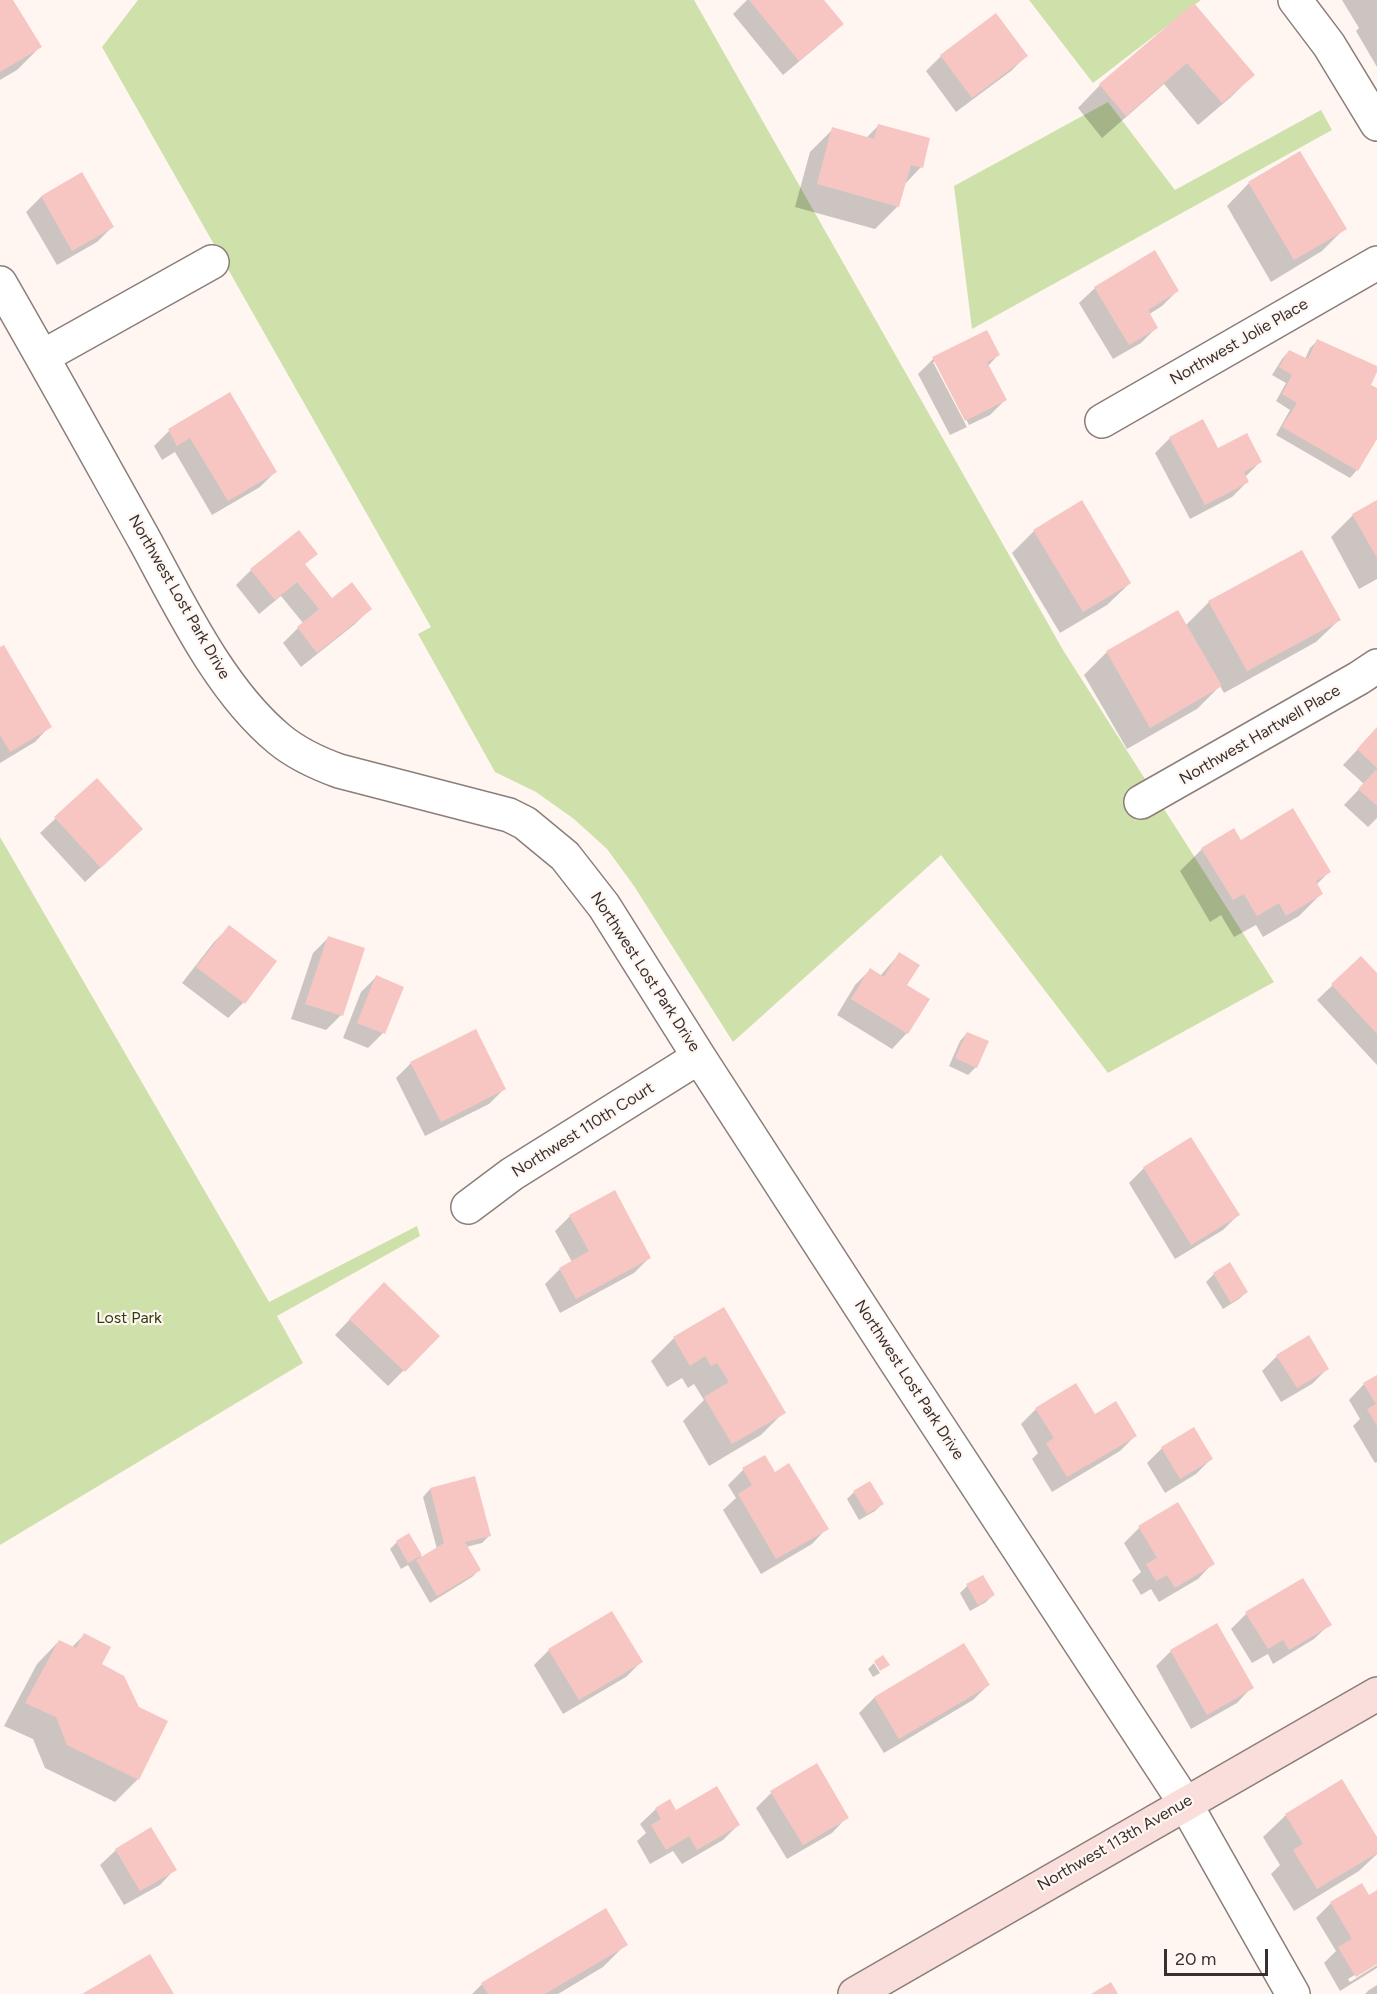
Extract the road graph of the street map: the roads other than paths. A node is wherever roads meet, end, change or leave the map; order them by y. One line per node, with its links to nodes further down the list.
1 (1295, 0): 2 (street)
2 (1377, 124)
3 (212, 262): 6 (street)
4 (1377, 262): 7 (street, Northwest Jolie Place)
5 (0, 283): 6 (street, Northwest Lost Park Drive)
6 (42, 357): 10 (street, Northwest Lost Park Drive)
7 (1102, 421)
8 (1377, 666): 9 (street, Northwest Hartwell Place)
9 (1141, 802)
10 (699, 1057): 11 (street, Northwest 110th Court); 13 (street, Northwest Lost Park Drive)
11 (468, 1207)
12 (1377, 1694): 13 (street, Northwest 113th Avenue)
13 (1185, 1803): 14 (street, Northwest 113th Avenue); 15 (street, Northwest Lost Park Drive)
14 (855, 1994)
15 (1293, 1994)

